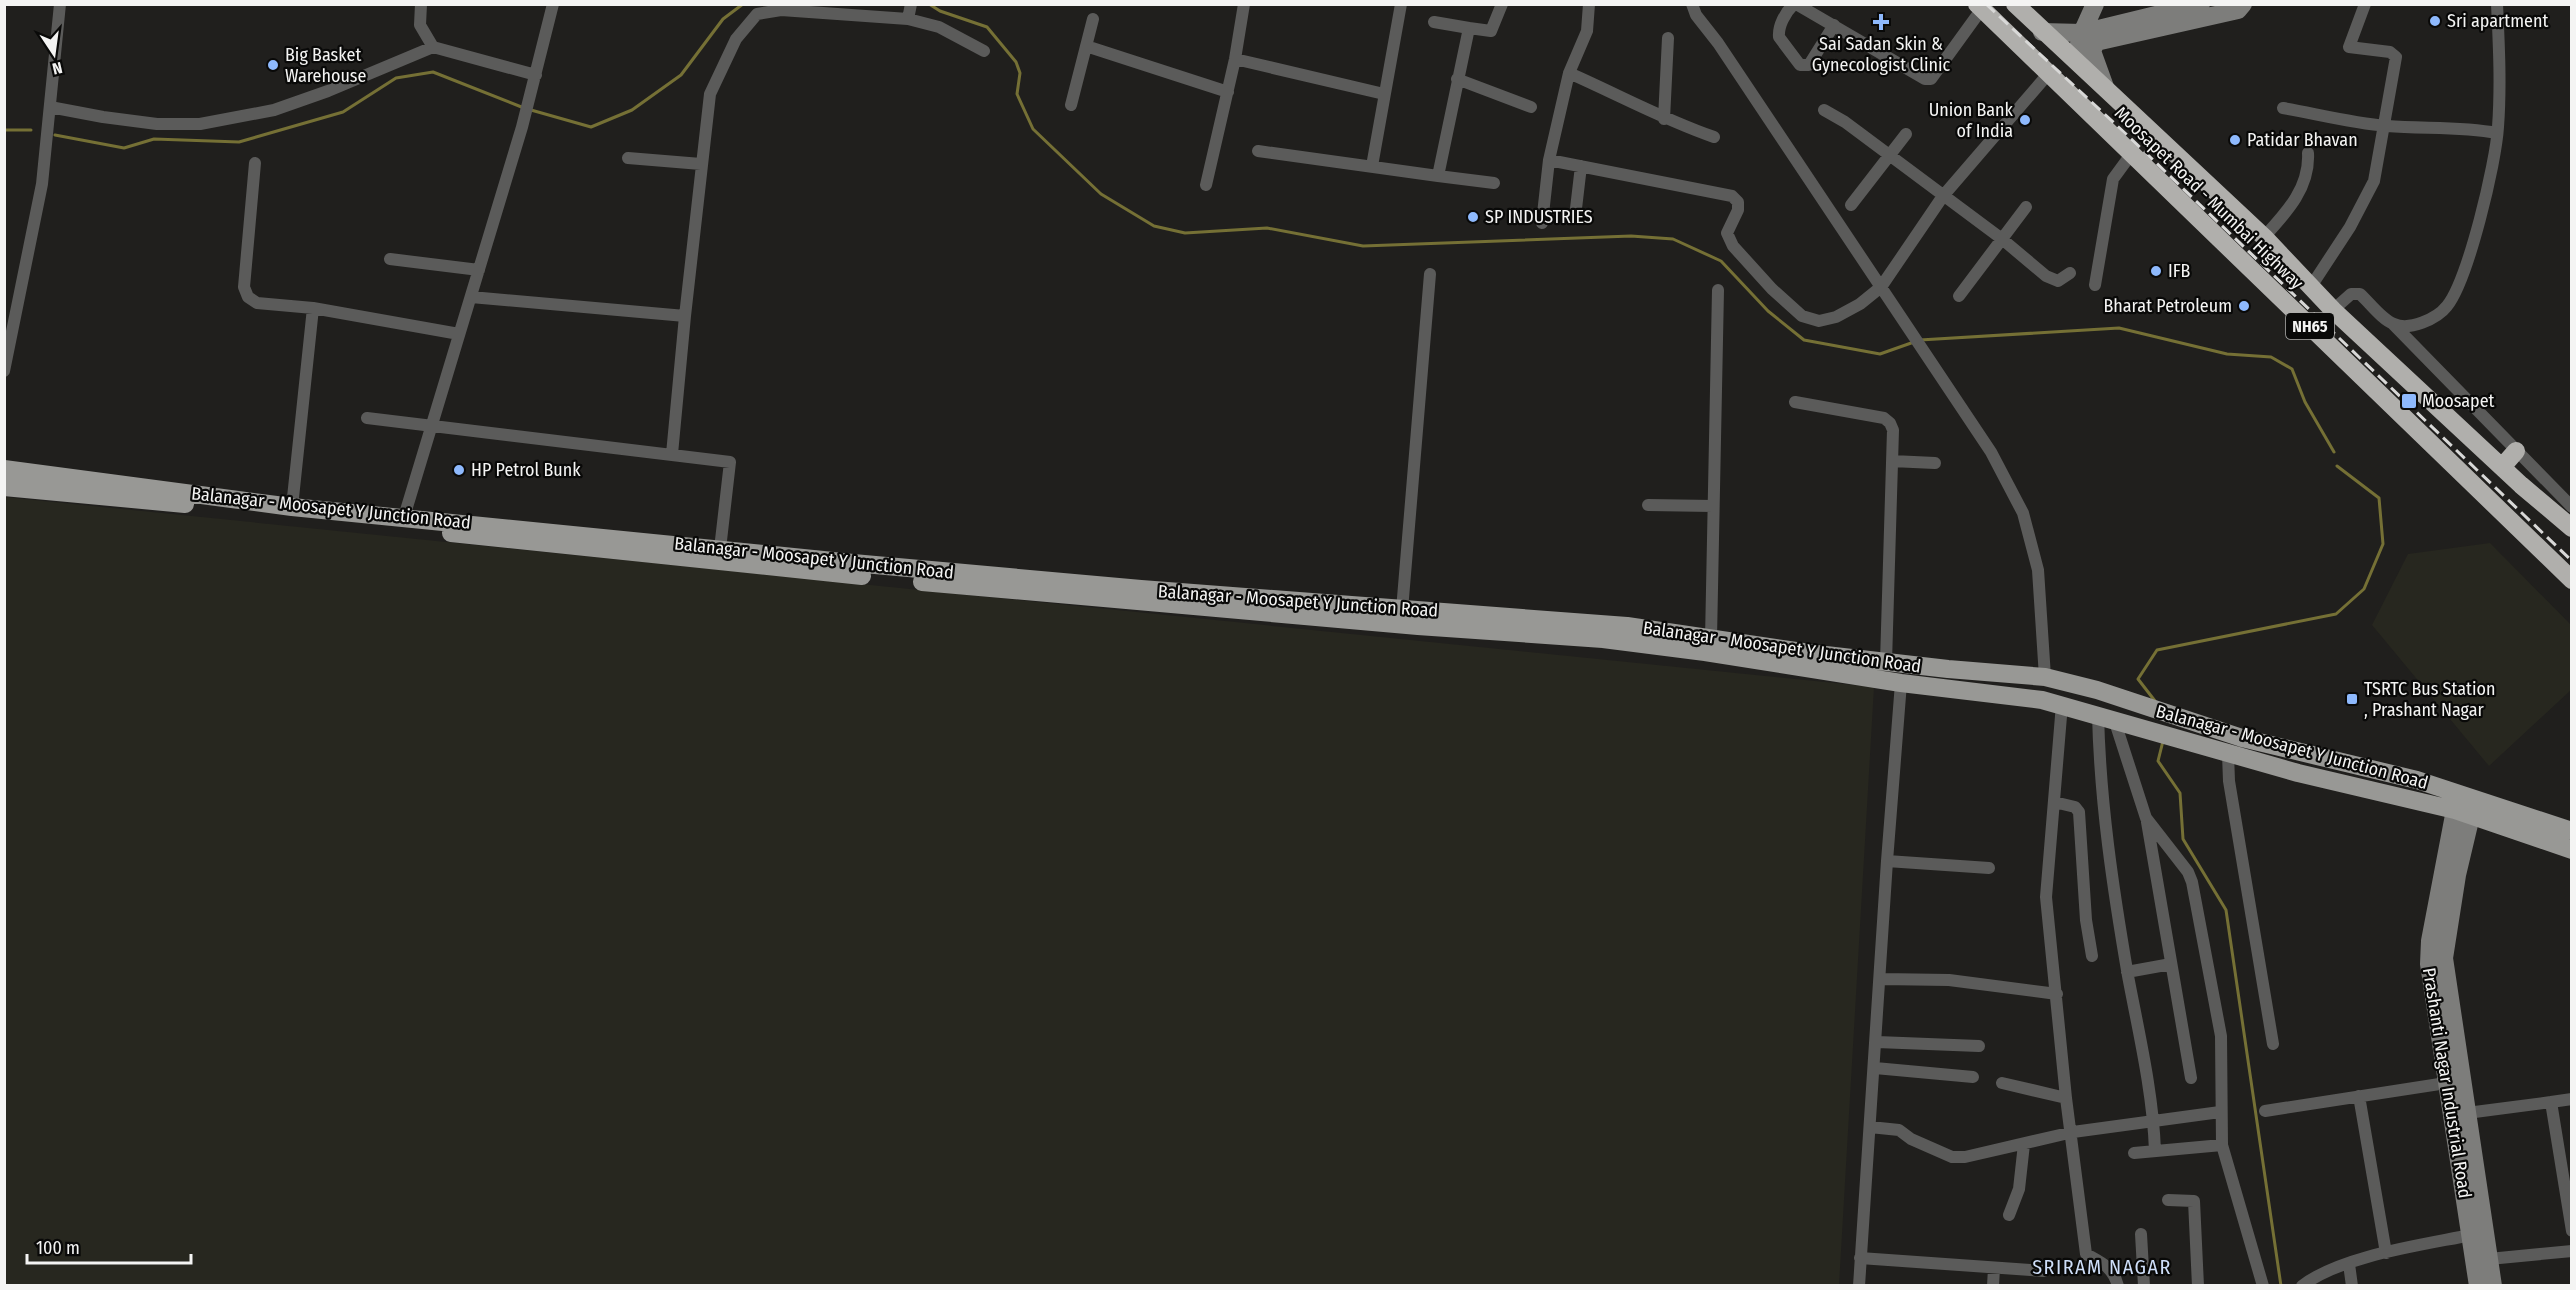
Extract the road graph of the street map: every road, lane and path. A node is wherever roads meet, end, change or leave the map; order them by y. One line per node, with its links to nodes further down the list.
1 (60, 4): 38 (street)
2 (421, 4): 26 (street)
3 (553, 4): 32 (street)
4 (911, 4): 18 (street)
5 (1244, 4): 28 (street)
6 (1401, 4): 36 (street)
7 (1502, 4): 22 (street)
8 (1589, 4): 30 (street)
9 (1692, 4): 75 (street)
10 (2014, 4): 23 (highway, NH65)
11 (2096, 4): 20 (street)
12 (2201, 4): 20 (street)
13 (2243, 4): 34 (street)
14 (2365, 4): 44 (street)
15 (2497, 4): 45 (street)
16 (1979, 7): 21 (street); 31 (highway, NH65)
17 (1093, 18): 25 (street)
18 (908, 19): 27 (street); 56 (street)
19 (1434, 22): 22 (street)
20 (2081, 22): 23 (street); 29 (street)
21 (1834, 25): 21 (street)
22 (1469, 28): 33 (street)
23 (2042, 32): 29 (highway, NH65)
24 (1668, 38): 42 (street)
25 (1086, 46): 35 (street); 37 (street)
26 (433, 47): 32 (street); 38 (street)
27 (984, 51)
28 (1235, 59): 35 (street); 36 (street)
29 (2075, 59): 34 (highway, Moosapet Road - Mumbai Highway / NH65)
30 (1569, 73): 42 (street); 54 (street)
31 (2049, 73): 49 (highway, Moosapet Road - Mumbai Highway / NH65); 63 (street)
32 (536, 75): 71 (street)
33 (1457, 79): 39 (street); 60 (street)
34 (2105, 87): 43 (highway, Moosapet Road - Mumbai Highway / NH65)
35 (1228, 92): 62 (street)
36 (1384, 94): 57 (street)
37 (1071, 105)
38 (50, 106): 85 (street)
39 (1531, 107)
40 (2283, 108): 44 (street)
41 (1824, 110): 52 (street)
42 (1664, 119): 47 (street)
43 (2144, 124): 48 (highway, Moosapet Road - Mumbai Highway / NH65); 49 (highway)
44 (2385, 126): 45 (street); 76 (street)
45 (2497, 133): 83 (street)
46 (1906, 134): 52 (street)
47 (1714, 137)
48 (2168, 145): 59 (highway); 68 (highway, Moosapet Road - Mumbai Highway / NH65)
49 (2130, 150): 59 (highway, Moosapet Road - Mumbai Highway / NH65); 74 (street)
50 (1258, 151): 57 (street)
51 (2308, 153): 68 (street)
52 (1890, 156): 63 (street); 64 (street)
53 (628, 158): 56 (street)
54 (1550, 160): 58 (street); 67 (street)
55 (255, 163): 80 (street)
56 (701, 164): 82 (street)
57 (1372, 166): 60 (street)
58 (1581, 166): 66 (street); 75 (street)
59 (2146, 168): 103 (highway, Moosapet Road - Mumbai Highway / NH65)
60 (1438, 176): 61 (street)
61 (1494, 183)
62 (1206, 185)
63 (1943, 196): 69 (street); 75 (street)
64 (1851, 205)
65 (2026, 207): 69 (street)
66 (1575, 217)
67 (1542, 223)
68 (2264, 237): 76 (highway, Moosapet Road - Mumbai Highway / NH65)
69 (2002, 239): 72 (street); 78 (street)
70 (390, 259): 71 (street)
71 (479, 270): 79 (street)
72 (2070, 273)
73 (1430, 274): 104 (street)
74 (2095, 285)
75 (1881, 286): 108 (street)
76 (2310, 288): 81 (highway, Moosapet Road - Mumbai Highway / NH65)
77 (1718, 290): 97 (street)
78 (1959, 296)
79 (471, 297): 82 (street); 84 (street)
80 (313, 308): 84 (street); 98 (street)
81 (2333, 310): 83 (street); 93 (highway, Moosapet Road - Mumbai Highway / NH65)
82 (685, 316): 90 (street)
83 (2393, 324): 89 (street)
84 (459, 334): 88 (street)
85 (4, 371)
86 (1795, 402): 91 (street)
87 (367, 418): 88 (street)
88 (430, 428): 90 (street); 100 (street)
89 (2516, 451): 93 (highway); 99 (street)
90 (672, 454): 102 (street)
91 (1892, 461): 92 (street); 106 (street)
92 (1935, 463)
93 (2502, 467): 101 (highway, Moosapet Road - Mumbai Highway / NH65)
94 (4, 469): 98 (main road, Balanagar - Moosapet Y Junction Road)
95 (4, 487): 109 (main road)
96 (1648, 505): 97 (street)
97 (1713, 506): 105 (street)
98 (292, 507): 100 (main road, Balanagar - Moosapet Y Junction Road)
99 (2571, 507)
100 (404, 516): 102 (main road, Balanagar - Moosapet Y Junction Road)
101 (2571, 528)
102 (720, 549): 104 (main road, Balanagar - Moosapet Y Junction Road)
103 (2571, 579)
104 (1402, 610): 105 (main road, Balanagar - Moosapet Y Junction Road)
105 (1711, 639): 106 (main road, Balanagar - Moosapet Y Junction Road)
106 (1886, 662): 107 (main road, Balanagar - Moosapet Y Junction Road)
107 (1981, 672): 108 (main road, Balanagar - Moosapet Y Junction Road); 110 (main road)
108 (2045, 677): 117 (main road, Balanagar - Moosapet Y Junction Road)
109 (1901, 683): 110 (main road); 119 (street)
110 (1978, 691): 111 (main road)
111 (2062, 704): 112 (main road); 114 (street)
112 (2113, 719): 113 (main road); 116 (street); 123 (street)
113 (2228, 754): 115 (main road); 127 (street)
114 (2054, 802): 121 (street); 125 (street)
115 (2463, 813): 118 (main road); 133 (street, Prashanti Nagar Industrial Road); 140 (street, Prashanti Nagar Industrial Road)
116 (2146, 818): 122 (street); 139 (street)
117 (2571, 831)
118 (2571, 850)
119 (1887, 861): 120 (street); 124 (street)
120 (1989, 868)
121 (2092, 956)
122 (2171, 964): 123 (street); 131 (street)
123 (2127, 972): 141 (street)
124 (1881, 979): 125 (street); 126 (street)
125 (2057, 994): 135 (street)
126 (1877, 1042): 128 (street); 129 (street)
127 (2273, 1044)
128 (1979, 1046)
129 (1875, 1068): 130 (street); 142 (street)
130 (1973, 1077)
131 (2191, 1078)
132 (2002, 1083): 135 (street)
133 (2446, 1083): 134 (street); 152 (street, Prashanti Nagar Industrial Road)
134 (2359, 1096): 138 (street); 154 (street)
135 (2066, 1098): 143 (street)
136 (2571, 1099): 137 (street)
137 (2552, 1102): 140 (street); 150 (street)
138 (2265, 1111)
139 (2220, 1112): 141 (street); 145 (street)
140 (2467, 1113): 156 (street, Prashanti Nagar Industrial Road)
141 (2154, 1119): 143 (street); 146 (street)
142 (1870, 1127): 144 (street); 155 (street)
143 (2073, 1132): 144 (street); 162 (street)
144 (2024, 1144): 149 (street)
145 (2222, 1145): 146 (street); 165 (street)
146 (2155, 1151): 147 (street)
147 (2134, 1153)
148 (2168, 1200): 164 (street)
149 (2009, 1215)
150 (2571, 1231)
151 (2141, 1234): 163 (street)
152 (2470, 1235): 154 (street); 168 (street, Prashanti Nagar Industrial Road)
153 (2571, 1251): 156 (street)
154 (2386, 1253): 157 (street)
155 (1860, 1258): 158 (street); 160 (street)
156 (2489, 1259): 169 (street, Prashanti Nagar Industrial Road)
157 (2349, 1264): 166 (street); 167 (street)
158 (1994, 1268): 159 (street); 161 (street)
159 (2044, 1272)
160 (1859, 1286)
161 (1993, 1286)
162 (2118, 1286)
163 (2144, 1286)
164 (2198, 1286)
165 (2263, 1286)
166 (2302, 1286)
167 (2352, 1286)
168 (2478, 1286)
169 (2493, 1286)

